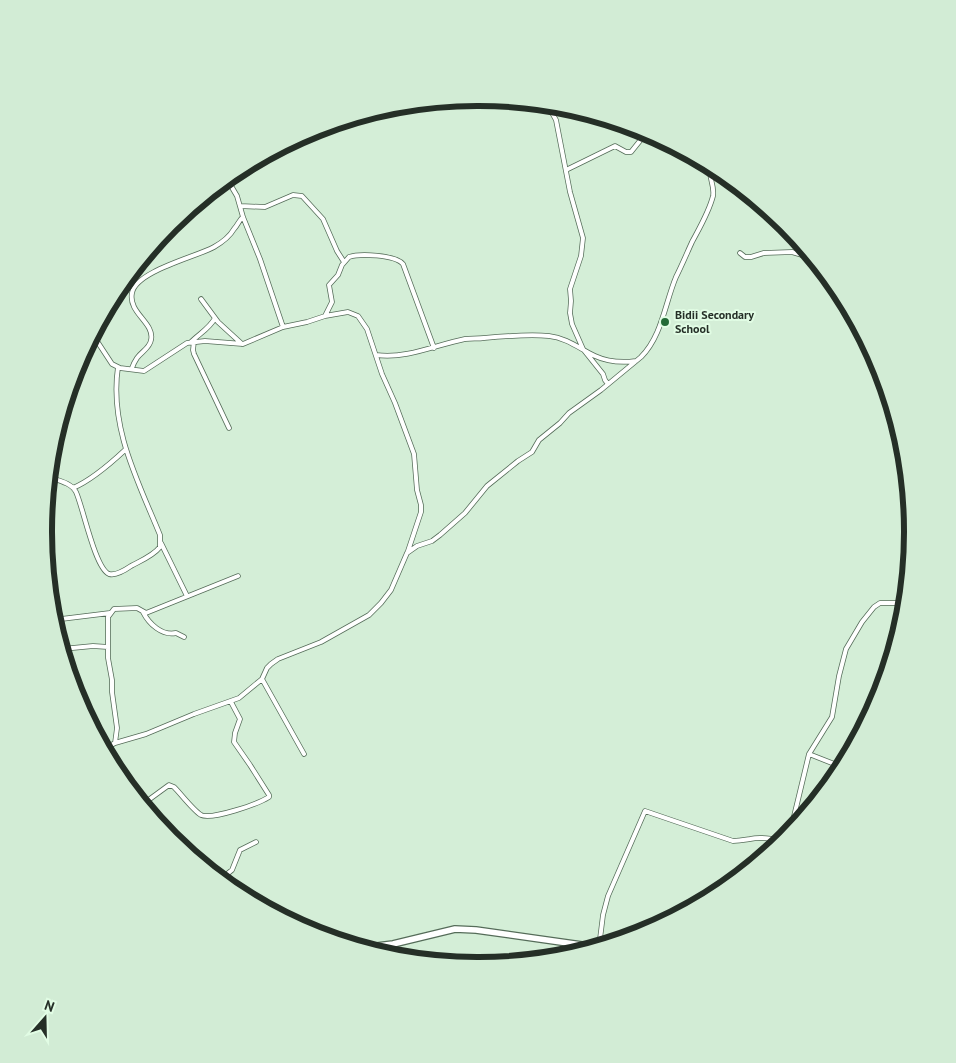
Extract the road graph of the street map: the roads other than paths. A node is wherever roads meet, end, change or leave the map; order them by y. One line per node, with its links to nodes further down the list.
1 (552, 113): 3 (street)
2 (642, 138): 3 (street)
3 (566, 170): 19 (street)
4 (710, 176): 21 (street)
5 (231, 186): 6 (street)
6 (240, 206): 7 (street); 10 (street)
7 (243, 217): 14 (street); 23 (street)
8 (740, 252): 9 (street)
9 (800, 254)
10 (344, 262): 12 (street); 18 (street)
11 (201, 299): 13 (street)
12 (325, 316): 14 (street); 20 (street)
13 (215, 318): 16 (street); 17 (street)
14 (283, 327): 17 (street)
15 (97, 341): 22 (street)
16 (193, 342): 17 (street); 23 (street); 25 (street)
17 (242, 344)
18 (434, 348): 19 (street); 20 (street)
19 (583, 349): 21 (street); 24 (street)
20 (376, 355): 30 (street)
21 (637, 360): 24 (street)
22 (118, 367): 23 (street); 26 (street)
23 (132, 368)
24 (608, 384): 30 (street)
25 (229, 428)
26 (125, 450): 28 (street); 29 (street)
27 (56, 480): 28 (street)
28 (73, 488): 29 (street)
29 (161, 543): 32 (street)
30 (408, 553): 40 (street)
31 (238, 576): 32 (street)
32 (187, 596): 34 (street)
33 (897, 603): 45 (street)
34 (143, 612): 35 (street); 37 (street)
35 (110, 613): 36 (street); 39 (street)
36 (62, 619)
37 (184, 637)
38 (69, 648): 39 (street)
39 (108, 648): 42 (street)
40 (262, 679): 41 (street); 44 (street)
41 (230, 702): 42 (street); 47 (street)
42 (115, 743): 43 (street)
43 (111, 746)
44 (304, 754)
45 (809, 754): 46 (street); 48 (street)
46 (834, 764)
47 (148, 800)
48 (797, 813)
49 (771, 839): 52 (street)
50 (256, 842): 51 (street)
51 (227, 874)
52 (598, 940)
53 (580, 945): 54 (main road)
54 (380, 946)

